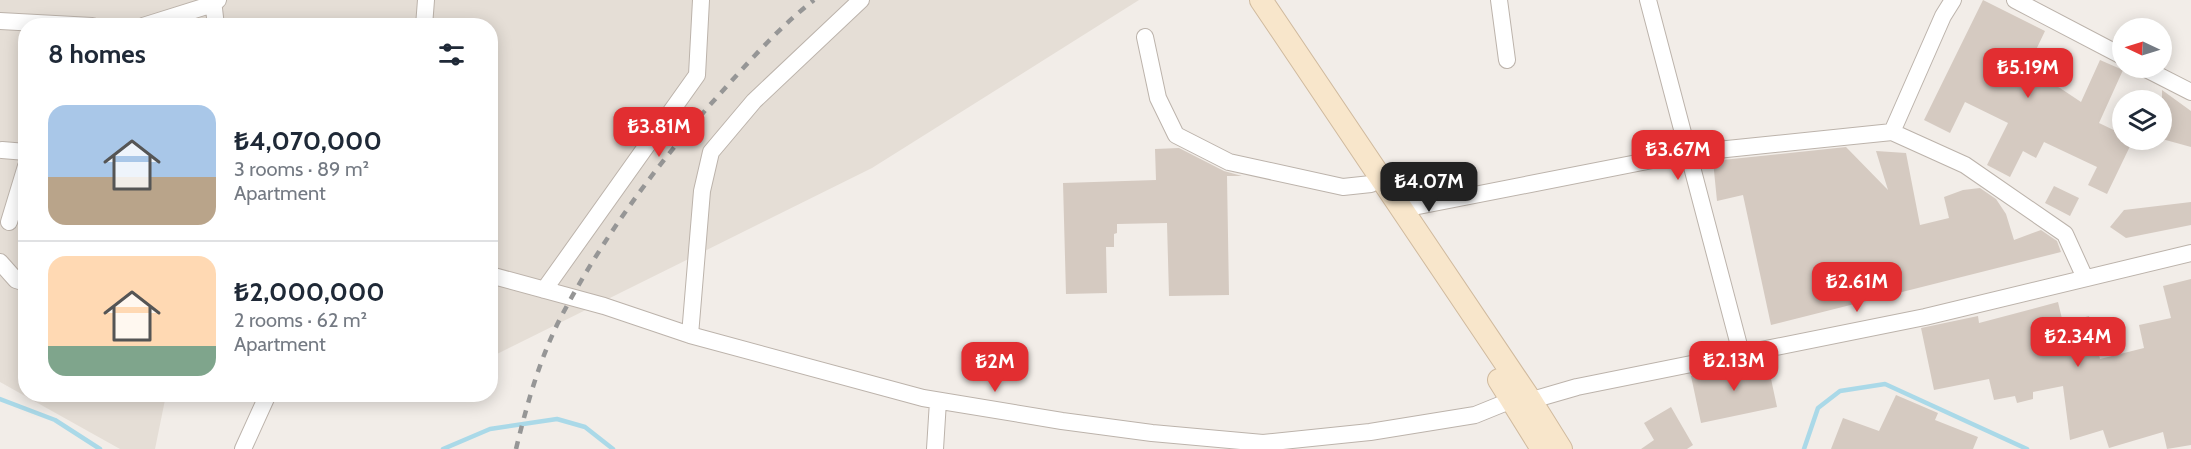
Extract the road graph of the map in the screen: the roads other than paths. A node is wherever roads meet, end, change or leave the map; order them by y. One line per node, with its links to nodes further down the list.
1 (426, 0): 13 (street)
2 (701, 0): 34 (street)
3 (861, 0): 35 (street)
4 (1249, 0): 25 (main road)
5 (1262, 0): 27 (main road)
6 (1499, 0): 18 (street)
7 (1648, 0): 24 (street)
8 (1953, 0): 21 (street)
9 (2015, 0): 17 (street)
10 (214, 1): 11 (street); 12 (street)
11 (166, 18)
12 (216, 18)
13 (425, 18)
14 (0, 21): 15 (street)
15 (18, 22)
16 (1145, 37): 25 (street)
17 (2112, 51)
18 (1507, 60)
19 (2164, 78): 20 (street)
20 (2191, 92)
21 (1892, 132): 24 (street); 32 (street)
22 (2, 150): 23 (street)
23 (18, 152)
24 (1688, 153): 27 (street); 36 (street)
25 (1371, 184): 37 (main road)
26 (18, 192): 28 (street)
27 (1403, 209): 37 (main road)
28 (9, 222)
29 (2191, 253): 32 (street)
30 (0, 262): 33 (street)
31 (498, 277): 34 (street)
32 (2085, 278): 36 (street)
33 (18, 281)
34 (544, 290): 35 (street)
35 (690, 335): 38 (street)
36 (1741, 353): 37 (street)
37 (1522, 400): 38 (street); 42 (main road); 43 (main road)
38 (938, 401): 41 (street)
39 (264, 402): 40 (street)
40 (243, 449)
41 (935, 449)
42 (1542, 449)
43 (1561, 449)

